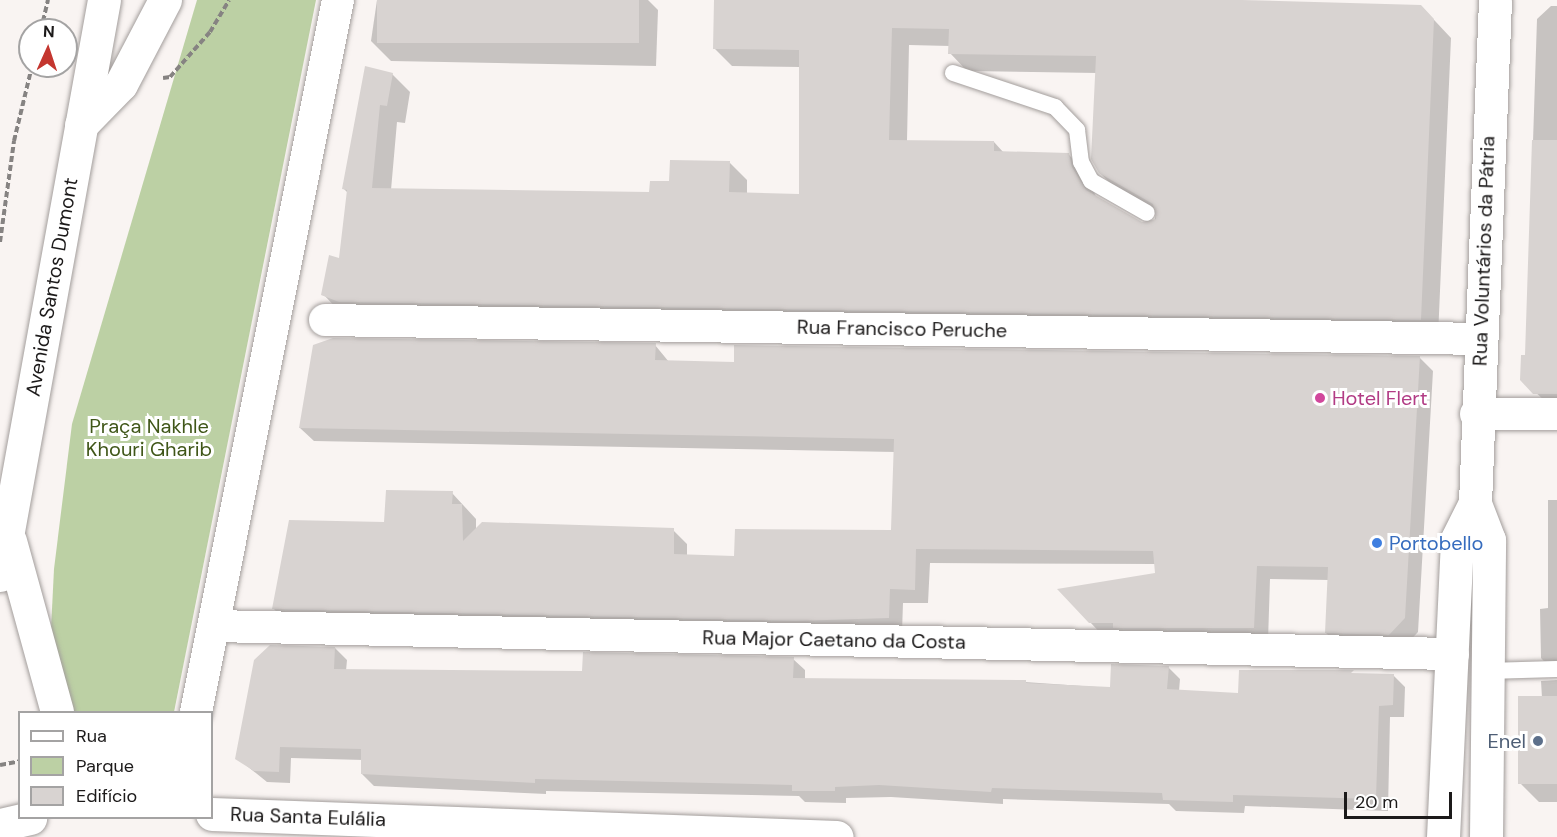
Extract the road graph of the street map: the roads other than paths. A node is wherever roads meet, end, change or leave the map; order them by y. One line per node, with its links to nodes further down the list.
1 (104, 0): 6 (main road, Avenida Santos Dumont)
2 (165, 0): 6 (main road)
3 (338, 0): 15 (street)
4 (1495, 0): 9 (main road, Rua Voluntários da Pátria)
5 (953, 73): 7 (lane)
6 (81, 125): 13 (main road, Avenida Santos Dumont)
7 (1147, 213)
8 (325, 320): 9 (street, Rua Francisco Peruche)
9 (1480, 339): 10 (main road, Rua Voluntários da Pátria)
10 (1476, 414): 11 (street); 12 (main road, Rua Voluntários da Pátria)
11 (1557, 414)
12 (1475, 503): 16 (main road, Rua Voluntários da Pátria); 18 (main road, Rua Voluntários da Pátria)
13 (7, 531): 14 (main road, Avenida Santos Dumont); 19 (main road)
14 (0, 575)
15 (215, 626): 16 (street, Rua Major Caetano da Costa); 20 (street)
16 (1453, 654): 25 (main road, Rua Voluntários da Pátria)
17 (1557, 669): 18 (lane)
18 (1487, 671): 26 (main road, Rua Voluntários da Pátria)
19 (57, 711)
20 (196, 711)
21 (213, 814): 24 (main road, Rua Santa Eulália)
22 (26, 819): 23 (main road)
23 (0, 825)
24 (837, 837)
25 (1443, 837)
26 (1486, 837)

